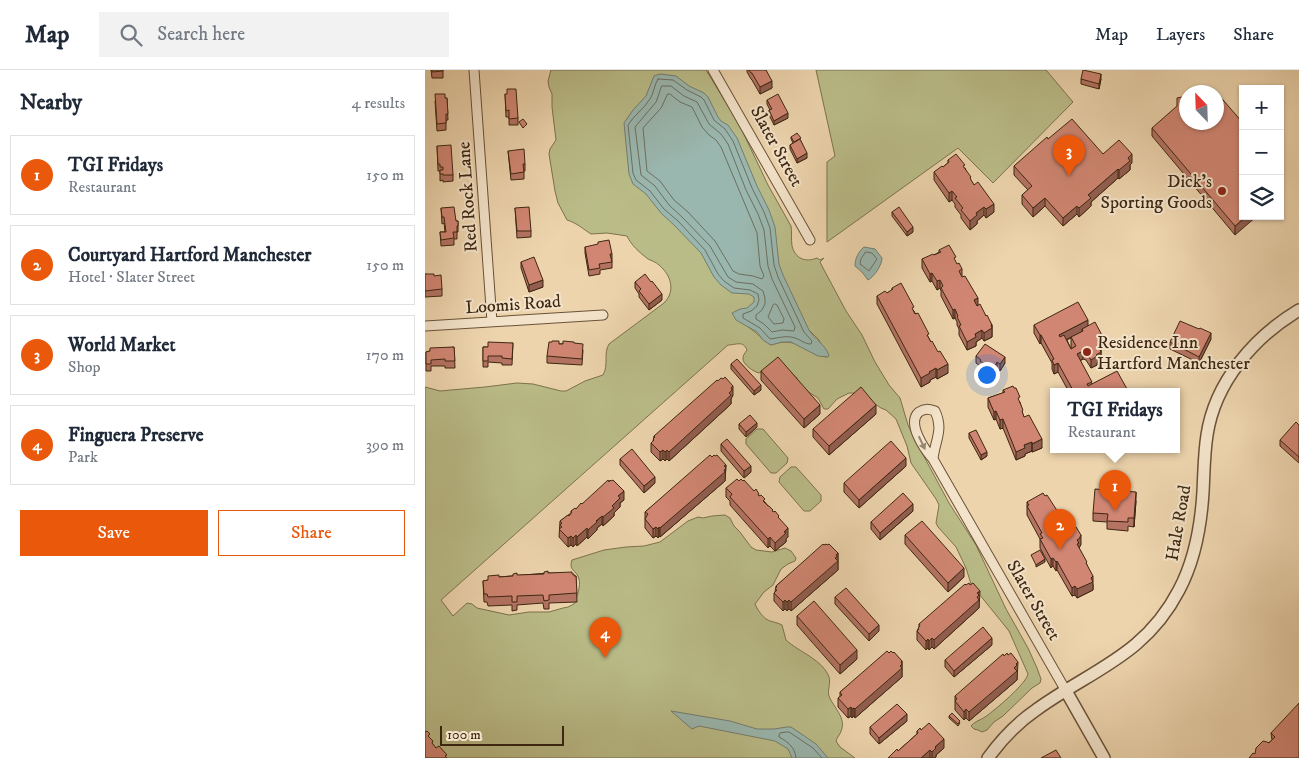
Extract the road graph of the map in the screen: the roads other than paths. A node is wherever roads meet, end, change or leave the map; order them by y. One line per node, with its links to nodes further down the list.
1 (475, 70): 6 (street, Red Rock Lane)
2 (713, 70): 3 (street, Slater Street)
3 (810, 240)
4 (1299, 310): 9 (street, Hale Road)
5 (603, 315): 6 (street, Loomis Road)
6 (493, 322): 7 (street, Loomis Road)
7 (425, 326)
8 (933, 459): 8 (street, Slater Street, one-way to 8); 9 (street, Slater Street)
9 (1066, 691): 10 (street, Hale Road); 11 (street, Slater Street)
10 (988, 758)
11 (1104, 758)

